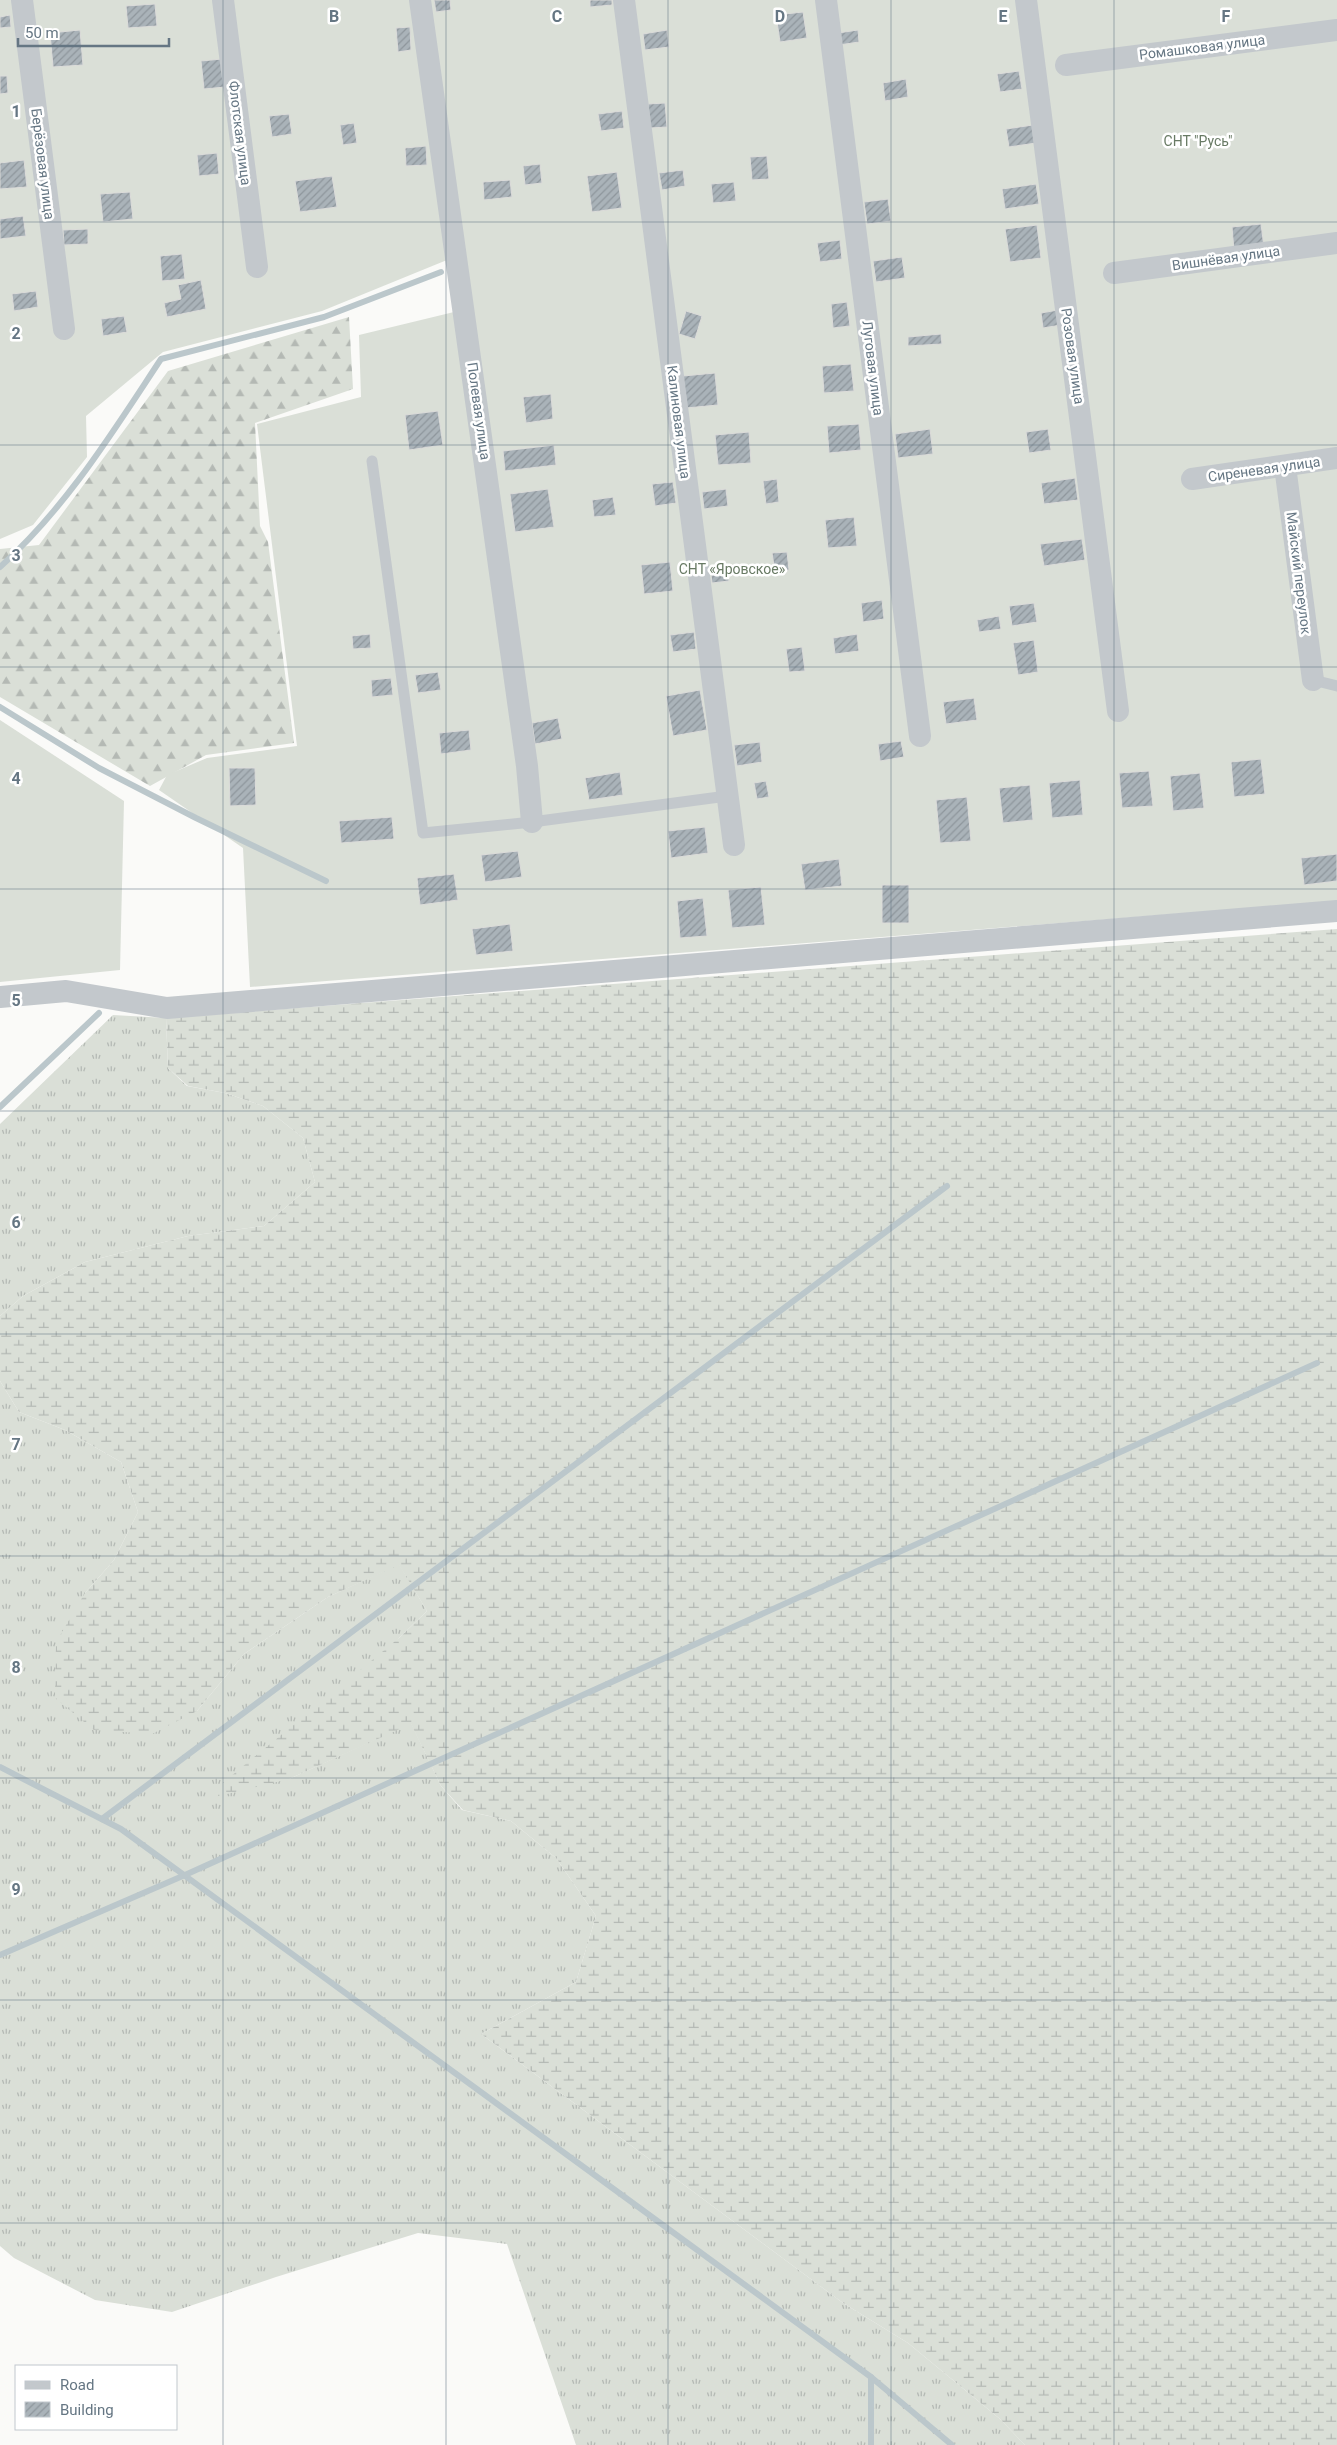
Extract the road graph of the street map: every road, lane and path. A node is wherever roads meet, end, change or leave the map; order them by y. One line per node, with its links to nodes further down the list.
1 (22, 0): 12 (street, Берёзовая улица)
2 (223, 0): 10 (street, Флотская улица)
3 (420, 0): 22 (street, Полевая улица)
4 (624, 0): 21 (street, Калиновая улица)
5 (826, 0): 20 (street, Луговая улица)
6 (1026, 0): 19 (street, Розовая улица)
7 (1337, 30): 8 (street, Ромашковая улица)
8 (1066, 65)
9 (1337, 243): 11 (street, Вишнёвая улица)
10 (257, 267)
11 (1114, 273)
12 (64, 329)
13 (1337, 458): 15 (street, Сиреневая улица)
14 (372, 462): 22 (lane)
15 (1285, 466): 16 (street, Сиреневая улица); 17 (street, Майский переулок)
16 (1192, 479)
17 (1313, 680): 18 (lane)
18 (1337, 686)
19 (1118, 711)
20 (920, 736)
21 (727, 796): 22 (lane); 23 (street, Калиновая улица)
22 (532, 822)
23 (734, 845)
24 (1337, 911): 25 (street)
25 (0, 997)

